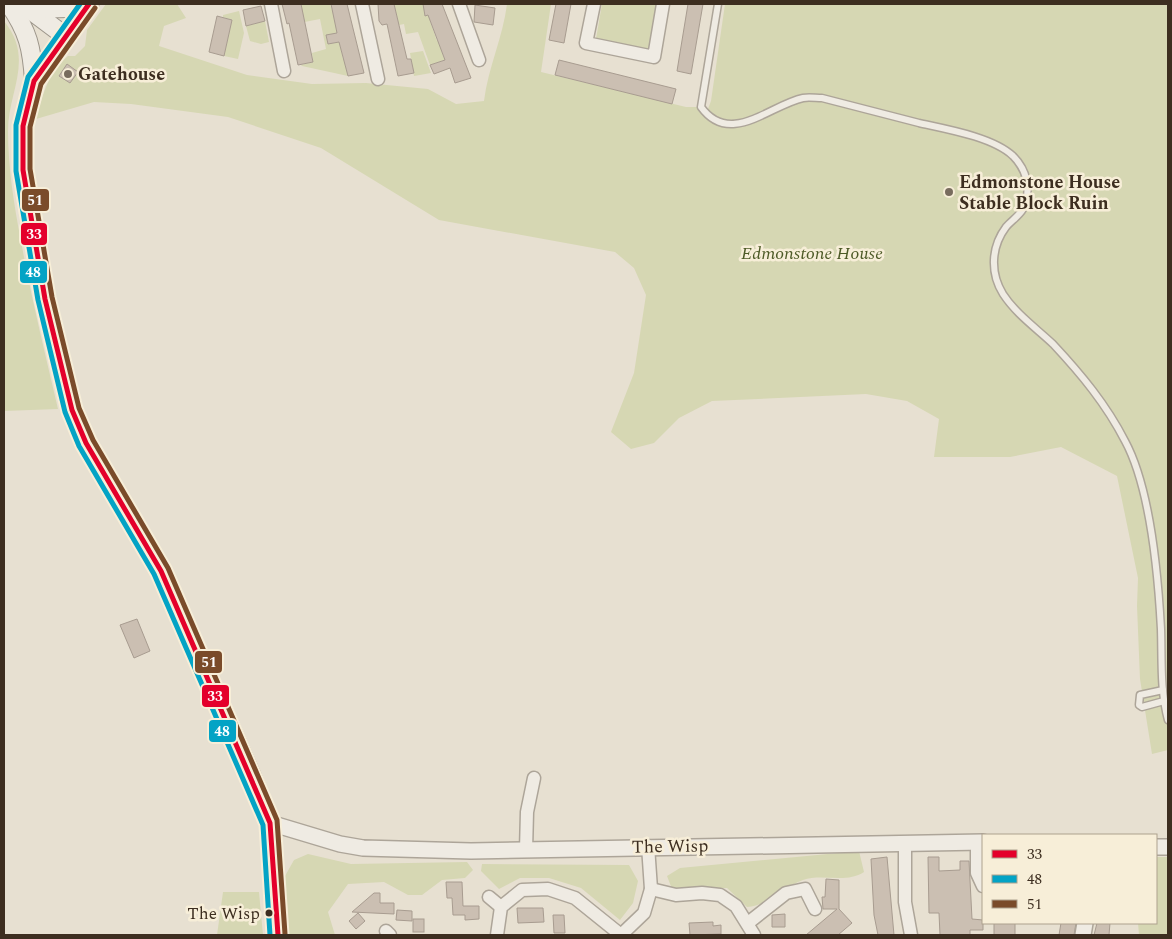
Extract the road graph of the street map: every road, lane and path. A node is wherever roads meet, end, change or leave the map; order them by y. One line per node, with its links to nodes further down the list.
1 (9, 4): 15 (main road)
2 (78, 4): 10 (main road)
3 (89, 4): 11 (main road)
4 (271, 4): 13 (street)
5 (362, 4): 14 (street)
6 (459, 4): 12 (street)
7 (594, 4): 8 (street)
8 (663, 4)
9 (718, 4): 17 (lane)
10 (23, 6): 11 (main road)
11 (66, 36): 15 (main road)
12 (479, 60)
13 (284, 71)
14 (378, 79)
15 (34, 81): 16 (main road)
16 (211, 684): 21 (main road); 22 (street)
17 (1163, 690): 18 (lane); 18 (lane)
18 (1164, 701): 19 (lane)
19 (1168, 720)
20 (534, 778): 26 (street)
21 (270, 823): 22 (street, The Wisp); 33 (main road)
22 (289, 828): 26 (street, The Wisp)
23 (980, 842): 24 (street, The Wisp); 27 (street)
24 (905, 843): 25 (street, The Wisp); 37 (street)
25 (648, 846): 26 (street, The Wisp); 28 (street)
26 (526, 850)
27 (982, 884)
28 (652, 889): 32 (street); 35 (street)
29 (489, 897): 30 (street)
30 (501, 907): 34 (street); 35 (street)
31 (815, 909): 32 (street)
32 (748, 922): 36 (street)
33 (278, 935)
34 (497, 935)
35 (621, 935)
36 (754, 935)
37 (911, 935)

